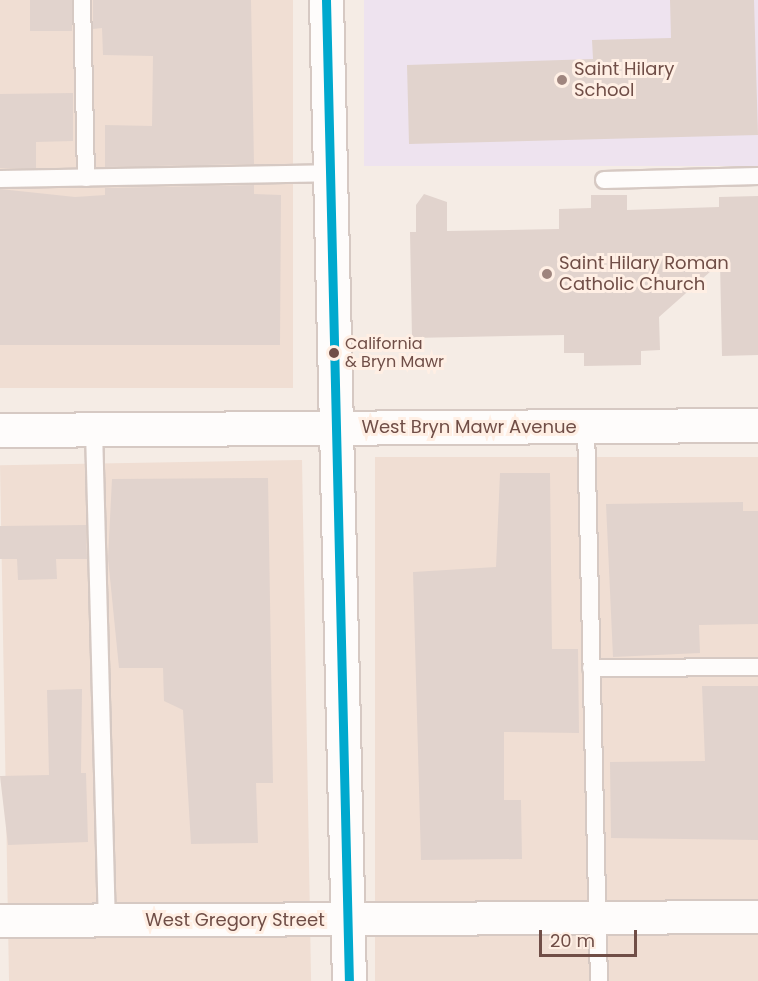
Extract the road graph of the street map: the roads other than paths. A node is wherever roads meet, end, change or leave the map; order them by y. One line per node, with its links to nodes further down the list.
1 (82, 0): 5 (lane)
2 (326, 0): 3 (main road)
3 (329, 173): 5 (lane); 10 (main road)
4 (758, 176): 7 (lane)
5 (86, 178): 6 (lane)
6 (0, 179)
7 (604, 180)
8 (758, 425): 9 (main road, West Bryn Mawr Avenue)
9 (586, 426): 10 (main road, West Bryn Mawr Avenue); 14 (lane)
10 (335, 428): 12 (main road, West Bryn Mawr Avenue); 17 (main road)
11 (0, 430): 12 (main road, West Bryn Mawr Avenue)
12 (94, 430): 19 (lane)
13 (758, 667): 14 (lane)
14 (591, 668): 16 (lane)
15 (758, 917): 16 (street, West Gregory Street)
16 (597, 918): 17 (street, West Gregory Street); 21 (lane)
17 (347, 920): 19 (street, West Gregory Street); 20 (main road)
18 (0, 921): 19 (street, West Gregory Street)
19 (107, 921)
20 (349, 981)
21 (599, 981)

